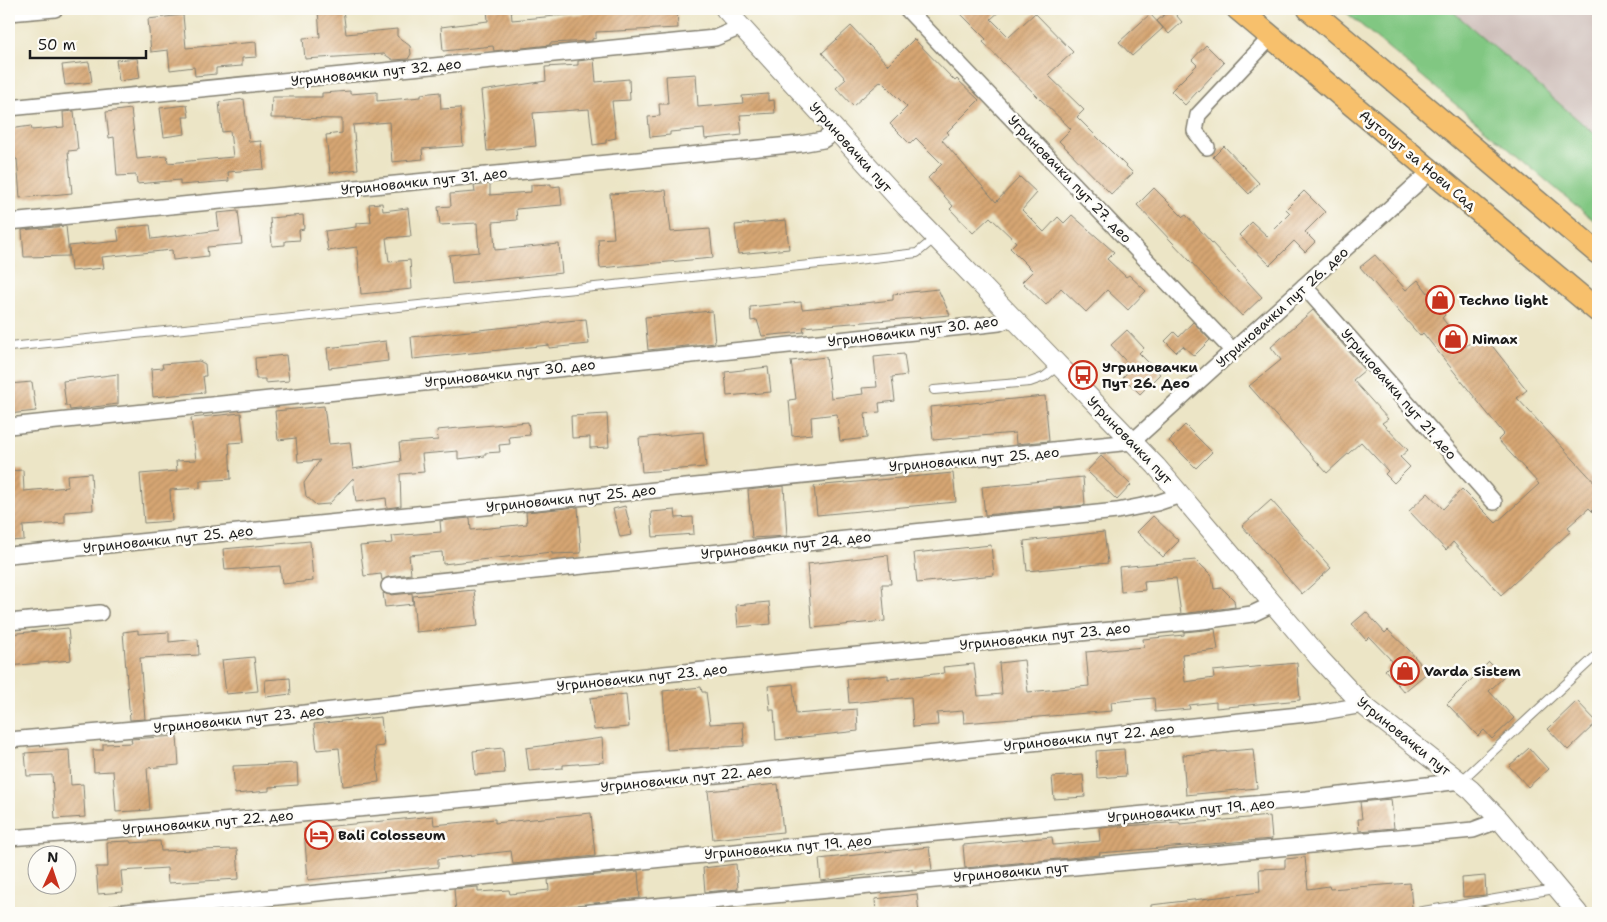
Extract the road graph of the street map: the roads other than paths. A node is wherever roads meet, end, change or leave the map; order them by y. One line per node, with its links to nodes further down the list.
1 (55, 9): 6 (street)
2 (725, 9): 7 (street, Угриновачки пут)
3 (907, 9): 20 (street, Угриновачки пут 27. део)
4 (1238, 9): 8 (main road, Аутопут за Нови Сад)
5 (1309, 9): 15 (main road)
6 (9, 13)
7 (741, 27): 9 (street, Угриновачки пут 32. део); 10 (street, Угриновачки пут)
8 (1271, 37): 11 (street); 12 (main road, Аутопут за Нови Сад)
9 (9, 108)
10 (836, 131): 13 (street, Угриновачки пут 31. део); 14 (street, Угриновачки пут)
11 (1207, 147)
12 (1431, 171): 16 (street, Угриновачки пут 26. део); 17 (main road, Аутопут за Нови Сад)
13 (9, 222)
14 (935, 238): 18 (street, Угриновачки пут); 19 (lane)
15 (1598, 253)
16 (1304, 286): 20 (street, Угриновачки пут 26. део); 26 (street, Угриновачки пут 21. део)
17 (1598, 311)
18 (1010, 318): 21 (street, Угриновачки пут); 23 (street, Угриновачки пут 30. део)
19 (9, 347)
20 (1233, 350): 24 (street, Угриновачки пут 26. део)
21 (1058, 366): 22 (lane); 24 (street, Угриновачки пут)
22 (934, 390)
23 (9, 426)
24 (1132, 442): 25 (street, Угриновачки пут); 27 (street, Угриновачки пут 25. део)
25 (1181, 495): 28 (street, Угриновачки пут 24. део); 29 (street, Угриновачки пут)
26 (1494, 502)
27 (9, 555)
28 (389, 586)
29 (1273, 604): 33 (street, Угриновачки пут); 34 (street, Угриновачки пут 23. део)
30 (100, 613): 31 (street)
31 (9, 622)
32 (1598, 654): 35 (lane)
33 (1363, 706): 35 (street, Угриновачки пут); 37 (street, Угриновачки пут 22. део)
34 (9, 740)
35 (1461, 781): 36 (street, Угриновачки пут); 40 (street, Угриновачки пут 19. део)
36 (1500, 820): 38 (street, Угриновачки пут); 39 (street, Угриновачки пут)
37 (9, 838)
38 (1557, 889): 42 (lane); 43 (street, Угриновачки пут)
39 (660, 909): 41 (street, Угриновачки пут)
40 (115, 913)
41 (581, 913)
42 (1411, 913)
43 (1578, 913)

